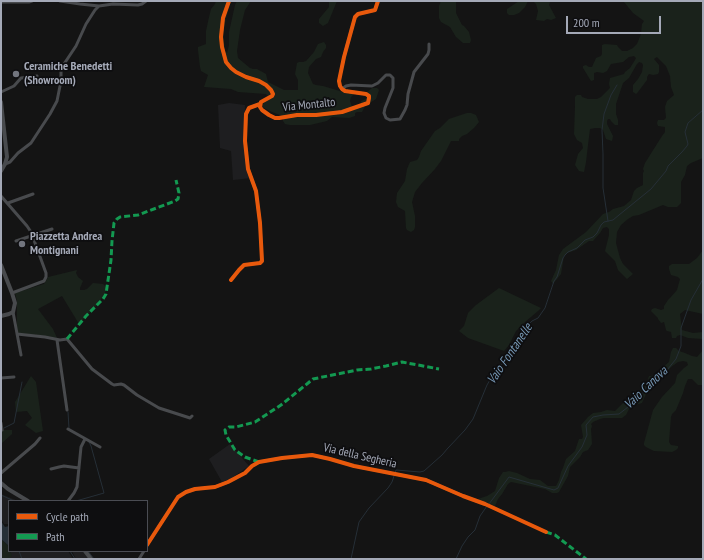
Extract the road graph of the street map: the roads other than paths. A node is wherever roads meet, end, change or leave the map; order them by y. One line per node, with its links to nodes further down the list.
1 (32, 1): 6 (street)
2 (60, 1): 7 (street)
3 (146, 1): 7 (street)
4 (229, 1): 13 (street, Via Montalto)
5 (378, 1): 10 (street, Via Montalto)
6 (1, 2)
7 (99, 6): 14 (street)
8 (429, 44): 10 (street, Via Montalto)
9 (37, 76): 11 (street)
10 (342, 89): 13 (street, Via Montalto)
11 (1, 92)
12 (1, 102): 14 (street)
13 (260, 104): 23 (street, Via Montalto)
14 (5, 164): 15 (street)
15 (1, 171)
16 (33, 194): 18 (street)
17 (1, 196): 18 (street)
18 (8, 203): 20 (street)
19 (52, 229): 20 (street)
20 (33, 236): 21 (street); 24 (street)
21 (16, 241)
22 (1, 265): 24 (street)
23 (231, 280)
24 (12, 293): 25 (street)
25 (13, 312): 26 (street); 27 (street)
26 (1, 316)
27 (17, 334): 28 (street); 29 (street)
28 (57, 340): 32 (street); 33 (street)
29 (22, 355)
30 (14, 377): 31 (street)
31 (1, 378)
32 (67, 410)
33 (192, 416)
34 (1, 423): 36 (street)
35 (68, 429): 38 (street)
36 (2, 430)
37 (40, 438): 42 (street)
38 (85, 439): 39 (street); 40 (street)
39 (100, 447)
40 (79, 468): 41 (street); 45 (street)
41 (52, 469)
42 (1, 473)
43 (1, 483): 44 (street)
44 (26, 500)
45 (69, 500)
46 (546, 532): 47 (street, Via della Segheria)
47 (148, 543)

